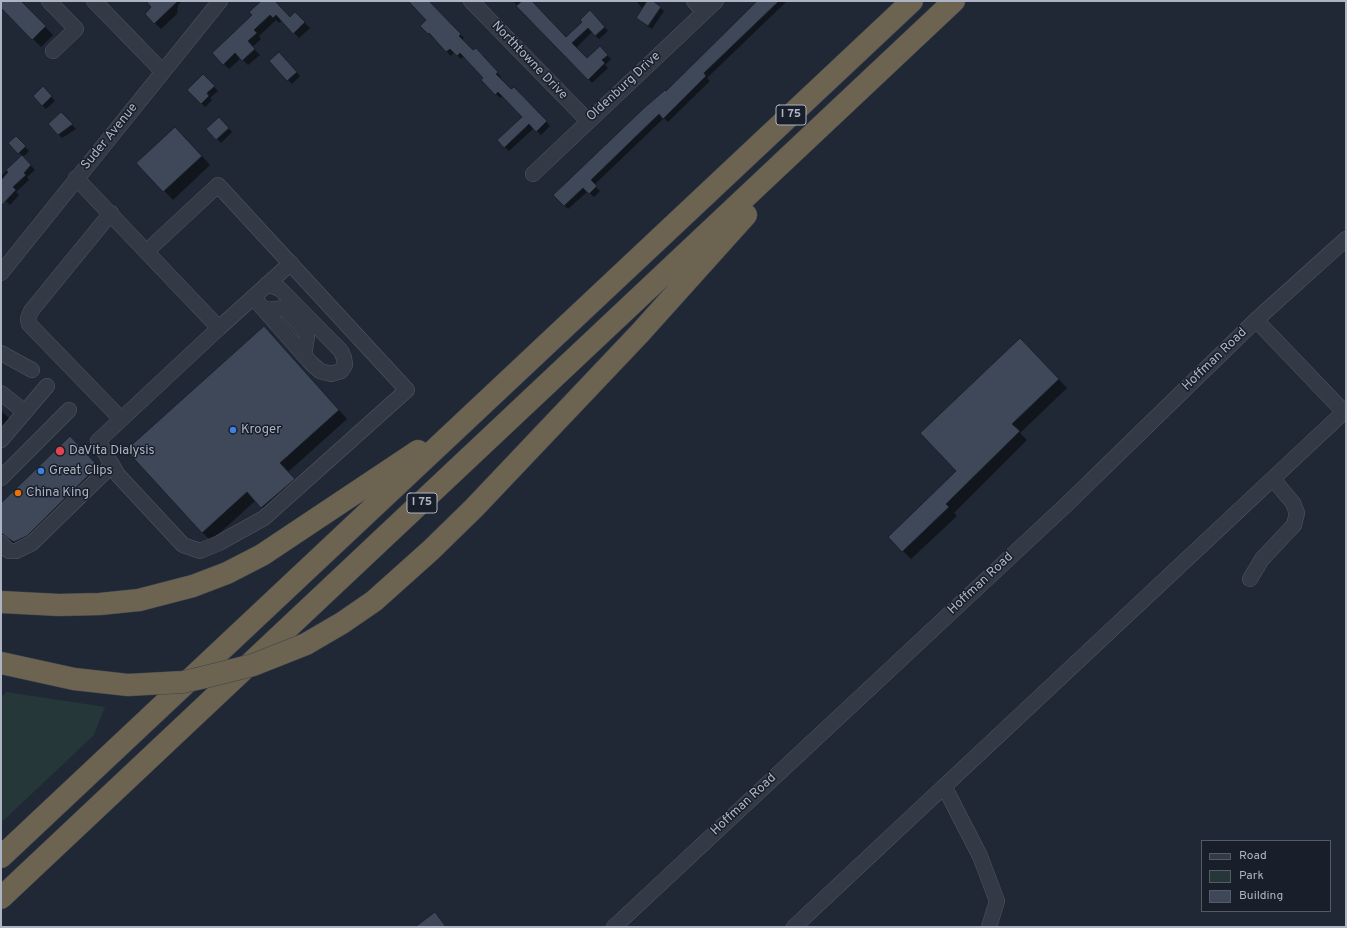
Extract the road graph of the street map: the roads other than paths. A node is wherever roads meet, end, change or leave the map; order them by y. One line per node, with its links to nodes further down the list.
1 (49, 1): 9 (street)
2 (94, 1): 10 (street)
3 (220, 1): 10 (street, Suder Avenue)
4 (471, 1): 12 (street, Northtowne Drive)
5 (716, 1): 8 (street, Oldenburg Drive)
6 (912, 1): 32 (highway, I 75)
7 (954, 1): 11 (highway, I 75)
8 (699, 6): 12 (street, Oldenburg Drive)
9 (53, 51)
10 (163, 72): 14 (street, Suder Avenue)
11 (842, 107): 40 (highway, bridge); 43 (highway, I 75)
12 (588, 122): 13 (street, Oldenburg Drive)
13 (533, 174)
14 (76, 178): 15 (street); 19 (street, Suder Avenue)
15 (110, 213): 17 (street); 31 (street)
16 (1346, 239): 22 (street, Hoffman Road)
17 (147, 251): 18 (street); 23 (street)
18 (290, 263): 20 (street); 34 (street)
19 (1, 273)
20 (267, 284): 21 (street); 21 (street)
21 (253, 297): 23 (street)
22 (1256, 320): 29 (street); 44 (street, Hoffman Road)
23 (219, 328): 31 (street)
24 (1, 354): 25 (street)
25 (32, 370)
26 (47, 386): 30 (street)
27 (3, 398): 30 (street)
28 (69, 410): 35 (street)
29 (1345, 411): 36 (street)
30 (25, 412): 33 (street)
31 (121, 419): 34 (street)
32 (463, 422): 39 (highway); 42 (highway, I 75)
33 (1, 440)
34 (112, 465): 37 (street)
35 (1, 478)
36 (1273, 479): 38 (street); 41 (street)
37 (1, 543)
38 (1250, 579)
39 (1, 602)
40 (1, 663)
41 (944, 786): 45 (street); 46 (street)
42 (1, 857)
43 (1, 898)
44 (614, 927)
45 (794, 927)
46 (989, 927)

